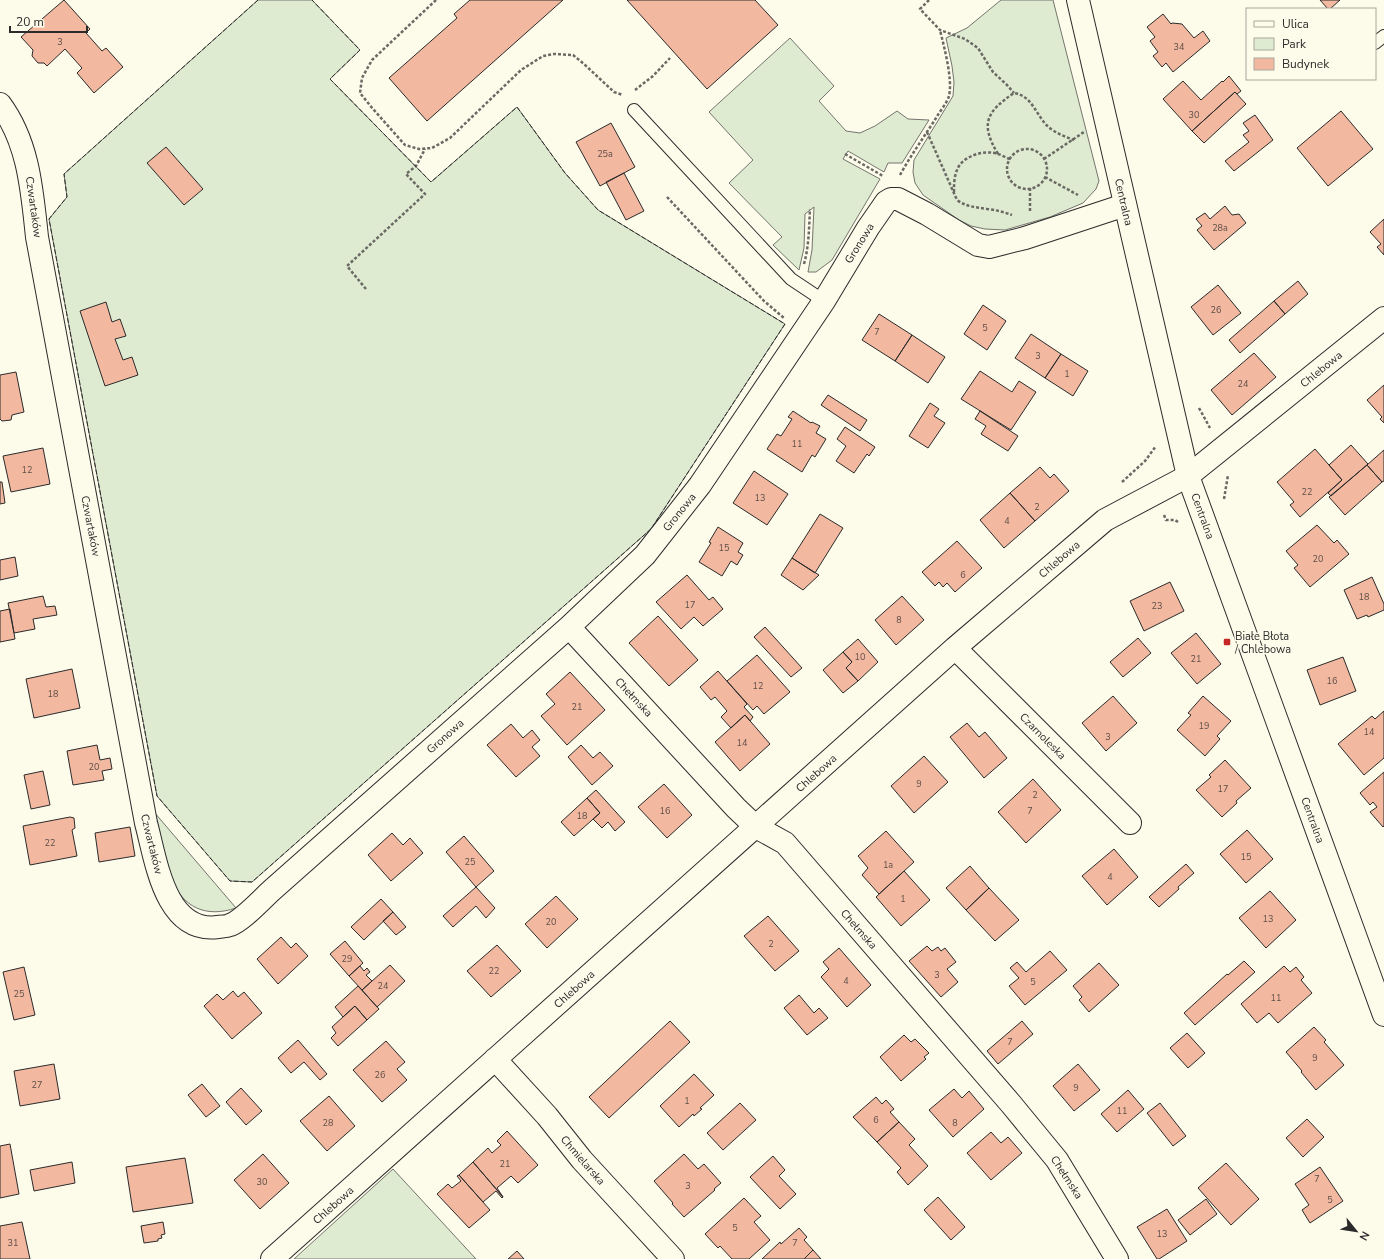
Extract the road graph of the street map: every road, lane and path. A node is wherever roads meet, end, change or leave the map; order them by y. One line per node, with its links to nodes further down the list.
1 (436, 0): 16 (path)
2 (929, 0): 4 (path)
3 (1078, 0): 27 (street, Centralna)
4 (940, 30): 10 (path); 14 (path)
5 (1384, 36): 6 (lane)
6 (1376, 42)
7 (670, 58): 8 (path)
8 (634, 91)
9 (629, 93): 16 (path)
10 (1014, 93): 15 (path); 18 (path)
11 (0, 104): 42 (street, Czwartaków)
12 (634, 110): 30 (lane)
13 (1089, 128): 15 (path)
14 (927, 132): 22 (path); 23 (path)
15 (1074, 140): 20 (path)
16 (425, 148): 31 (path)
17 (845, 154): 22 (path)
18 (998, 154): 19 (path); 23 (path)
19 (1010, 159): 20 (path); 21 (path)
20 (1044, 159): 21 (path)
21 (1045, 177): 25 (path)
22 (896, 183): 26 (path)
23 (954, 194): 29 (path)
24 (667, 197): 34 (path)
25 (1082, 197)
26 (886, 202): 27 (street); 32 (street, Gronowa)
27 (1125, 205): 35 (street, Centralna)
28 (810, 209): 30 (path)
29 (1016, 216)
30 (799, 284): 32 (lane)
31 (366, 289)
32 (824, 301): 34 (street, Gronowa)
33 (1384, 318): 35 (street, Chlebowa)
34 (803, 332): 38 (street, Gronowa)
35 (1188, 476): 36 (street, Chlebowa); 43 (street, Centralna)
36 (1155, 494): 37 (path); 39 (street, Chlebowa)
37 (1181, 523)
38 (569, 627): 41 (street, Chełmska); 42 (street, Gronowa)
39 (955, 648): 40 (street, Czarnoleska); 41 (street, Chlebowa)
40 (1130, 823)
41 (756, 827): 44 (street, Chlebowa); 47 (street, Chełmska)
42 (209, 928)
43 (1384, 1015)
44 (495, 1059): 45 (street, Chlebowa); 46 (street, Chmielarska)
45 (272, 1259)
46 (673, 1259)
47 (1117, 1259)

